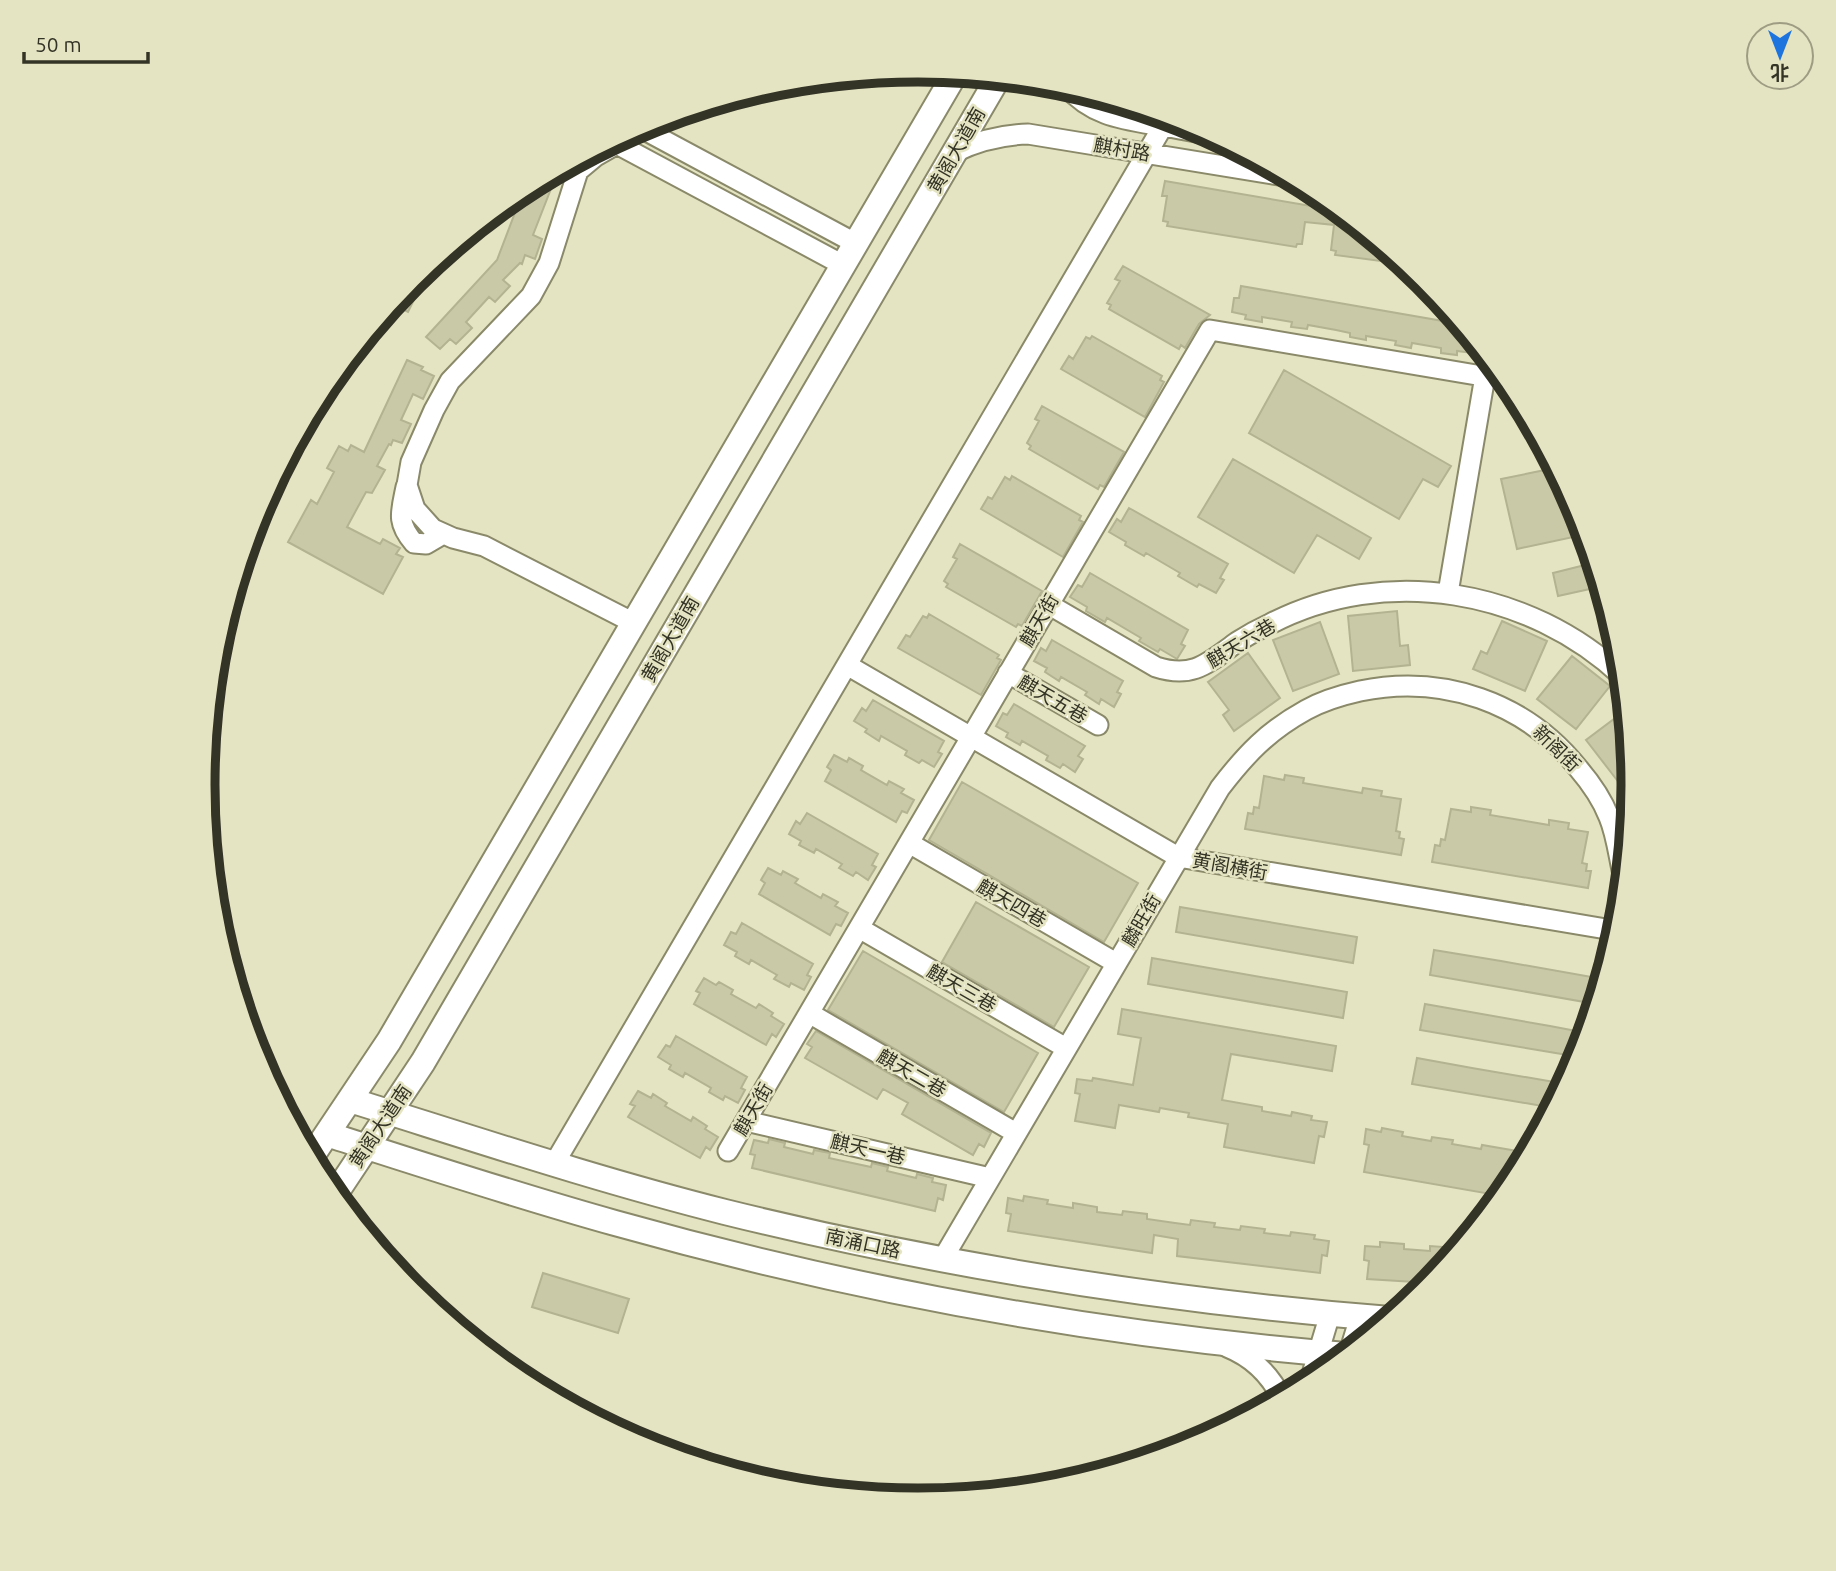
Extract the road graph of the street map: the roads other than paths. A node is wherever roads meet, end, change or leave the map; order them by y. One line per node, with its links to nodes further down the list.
1 (949, 83): 12 (main road, 黄阁大道南)
2 (993, 87): 8 (main road, 黄阁大道南)
3 (1084, 103): 4 (street, 麒村路)
4 (1157, 125)
5 (1162, 127): 9 (street)
6 (653, 135): 12 (street)
7 (628, 145): 13 (street)
8 (955, 152): 9 (street, 麒村路); 34 (main road, 黄阁大道南)
9 (1147, 154): 11 (street, 麒村路); 19 (street)
10 (582, 168): 18 (street)
11 (1263, 173)
12 (856, 243): 13 (main road, 黄阁大道南)
13 (842, 265): 18 (main road, 黄阁大道南)
14 (1485, 376): 15 (street); 16 (street); 17 (street, 麒天街)
15 (1490, 377)
16 (1448, 593): 17 (street, 麒天六巷); 20 (street, 麒天六巷)
17 (1048, 604): 21 (street, 麒天街)
18 (634, 623): 33 (main road, 黄阁大道南)
19 (847, 665): 24 (street, 黄阁横街); 41 (street)
20 (1611, 665)
21 (1008, 673): 23 (street, 麒天五巷); 24 (street, 麒天街)
22 (1424, 685): 26 (street, 新阁街); 27 (street, 麟旺街)
23 (1098, 725)
24 (971, 737): 25 (street, 麒天街); 27 (street, 黄阁横街)
25 (909, 843): 28 (street, 麒天街); 30 (street, 麒天四巷)
26 (1618, 852)
27 (1178, 857): 29 (street, 黄阁横街); 30 (street, 麟旺街)
28 (859, 928): 31 (street, 麒天街); 32 (street, 麒天三巷)
29 (1607, 929)
30 (1116, 963): 32 (street, 麟旺街)
31 (809, 1013): 35 (street, 麒天街); 36 (street, 麒天二巷)
32 (1066, 1048): 36 (street, 麟旺街)
33 (350, 1100): 34 (main road, 南涌口路); 37 (main road, 黄阁大道南)
34 (389, 1112): 38 (main road, 黄阁大道南); 41 (main road, 南涌口路)
35 (746, 1121): 40 (street, 麒天街); 42 (street, 麒天一巷)
36 (1016, 1133): 42 (street, 麟旺街)
37 (327, 1134): 38 (main road, 南涌口路); 39 (main road, 黄阁大道南)
38 (366, 1146): 43 (main road, 黄阁大道南); 49 (main road, 南涌口路)
39 (317, 1149)
40 (728, 1151)
41 (554, 1164): 44 (main road, 南涌口路)
42 (990, 1178): 44 (street, 麟旺街)
43 (340, 1186)
44 (942, 1260): 45 (main road, 南涌口路)
45 (1329, 1314): 46 (main road, 南涌口路); 50 (street)
46 (1360, 1317): 47 (main road, 南涌口路); 48 (street)
47 (1377, 1318)
48 (1354, 1337)
49 (1202, 1340): 50 (main road, 南涌口路); 53 (street)
50 (1318, 1353): 51 (main road, 南涌口路); 52 (street)
51 (1332, 1353)
52 (1314, 1366)
53 (1278, 1390)

